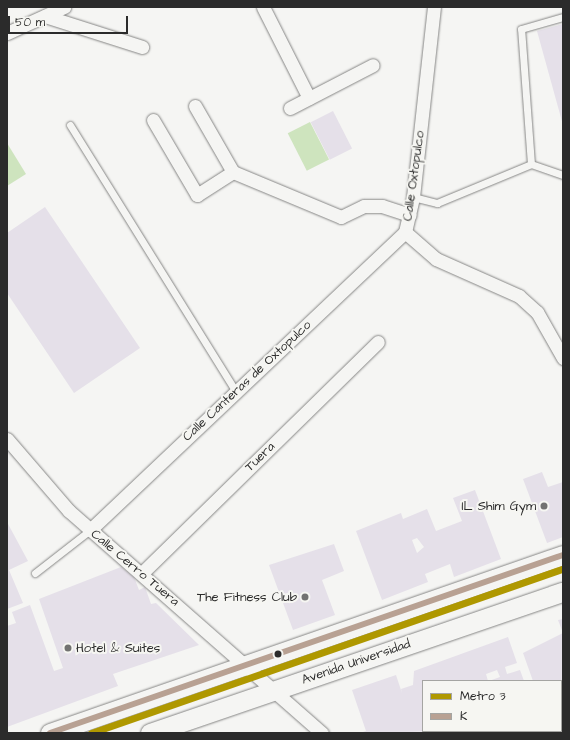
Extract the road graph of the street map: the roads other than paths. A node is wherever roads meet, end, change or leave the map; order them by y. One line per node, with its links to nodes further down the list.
1 (64, 7): 4 (street)
2 (263, 7): 9 (street)
3 (434, 7): 17 (street, Calle Oxtopulco)
4 (44, 16): 6 (street); 7 (street)
5 (563, 17): 14 (lane)
6 (7, 33)
7 (142, 47)
8 (373, 65): 9 (street)
9 (309, 98): 11 (street)
10 (195, 106): 15 (street)
11 (290, 108)
12 (153, 120): 15 (street)
13 (70, 125): 22 (lane)
14 (531, 164): 16 (lane); 17 (lane)
15 (233, 172): 18 (street)
16 (563, 175)
17 (413, 197): 18 (street, Calle Oxtopulco)
18 (410, 215): 19 (street, Calle Oxtopulco)
19 (405, 232): 21 (street, Calle Oxtopulco); 22 (street, Calle Canteras de Oxtopulco)
20 (378, 342): 27 (street, Tuera)
21 (563, 358)
22 (236, 392): 24 (street, Calle Canteras de Oxtopulco)
23 (7, 439): 24 (street, Calle Cerro Tuera)
24 (90, 530): 26 (lane); 27 (street, Calle Cerro Tuera)
25 (563, 555): 29 (main road)
26 (35, 573)
27 (142, 573): 29 (street, Calle Cerro Tuera)
28 (563, 592): 30 (main road, Avenida Universidad)
29 (246, 663): 30 (street, Calle Cerro Tuera); 31 (main road)
30 (270, 690): 32 (main road, Avenida Universidad); 33 (street, Calle Cerro Tuera)
31 (50, 733)
32 (150, 733)
33 (322, 733)

